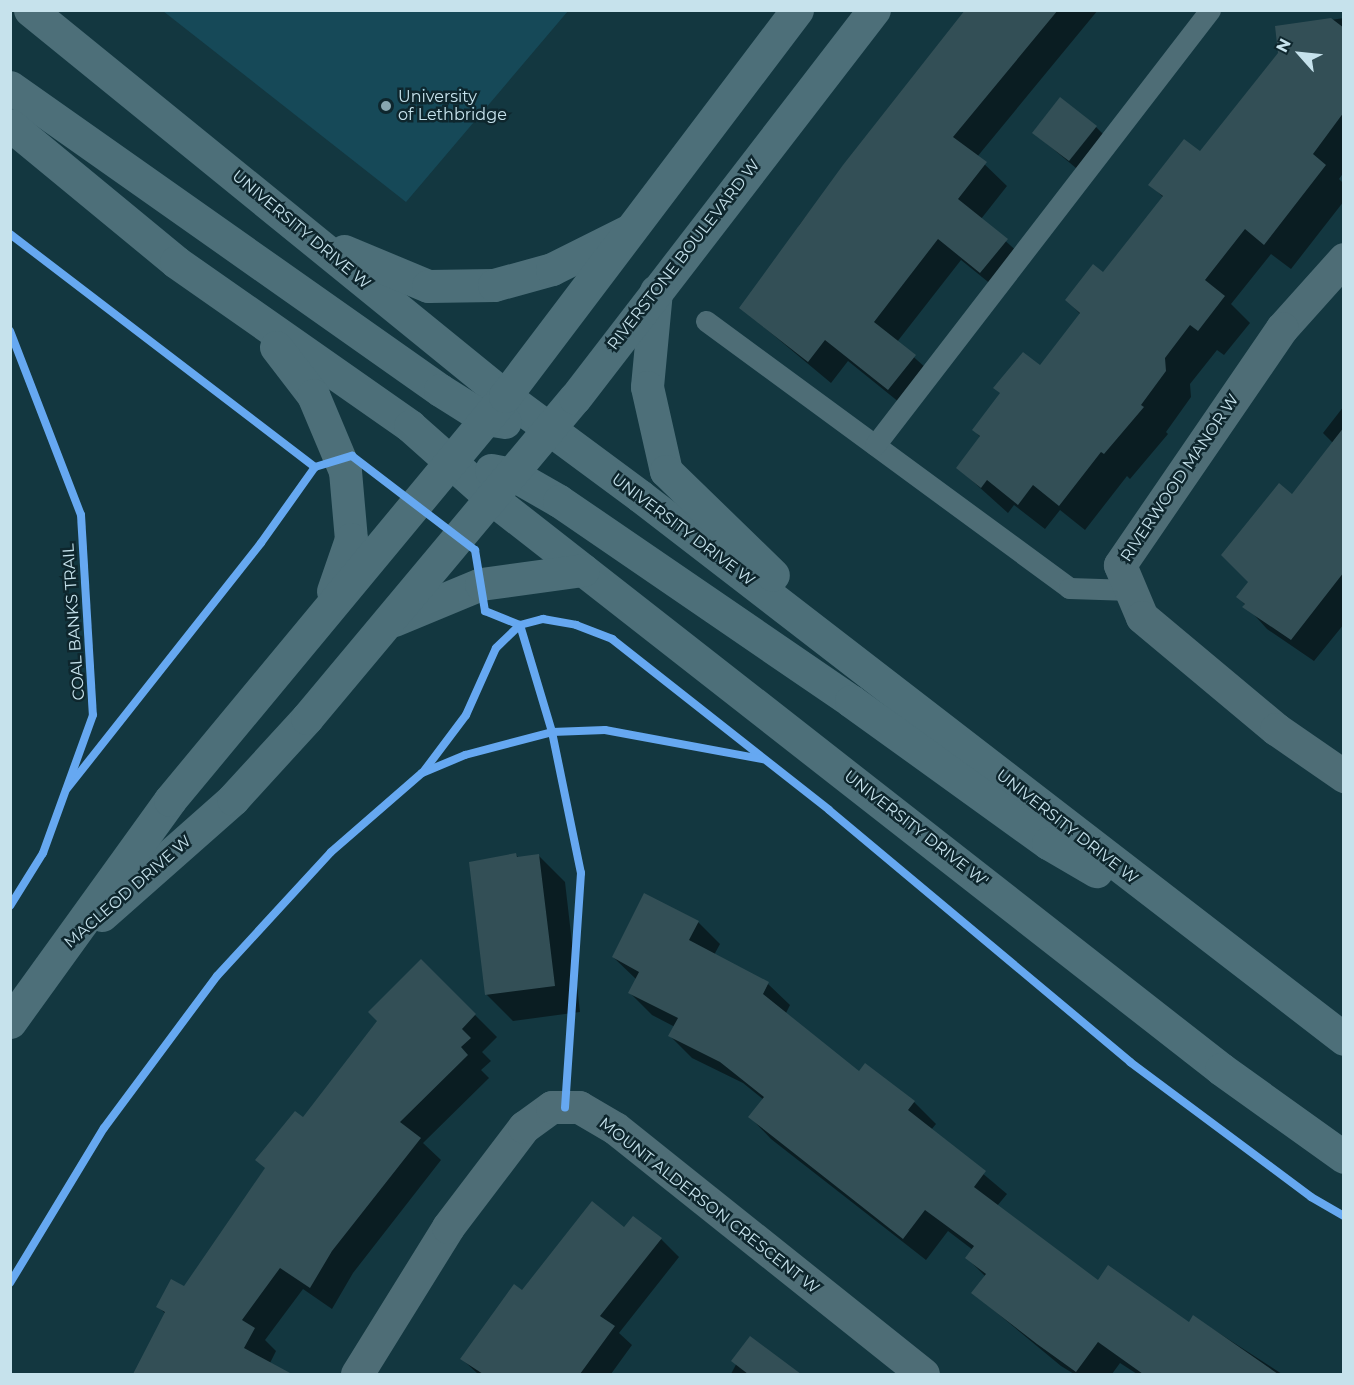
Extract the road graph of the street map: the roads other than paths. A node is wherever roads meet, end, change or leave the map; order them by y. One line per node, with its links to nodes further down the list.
1 (30, 10): 8 (main road, UNIVERSITY DRIVE W)
2 (797, 10): 7 (main road)
3 (874, 10): 10 (main road, RIVERSTONE BOULEVARD W)
4 (1210, 10): 15 (lane)
5 (10, 87): 13 (main road)
6 (10, 125): 11 (main road)
7 (635, 227): 8 (main road); 13 (main road)
8 (302, 232): 13 (main road, UNIVERSITY DRIVE W)
9 (1344, 259): 20 (street, RIVERWOOD MANOR W)
10 (656, 291): 14 (main road, RIVERSTONE BOULEVARD W); 23 (main road)
11 (239, 309): 16 (main road); 22 (main road)
12 (706, 321): 15 (lane)
13 (495, 407): 14 (main road, UNIVERSITY DRIVE W); 16 (main road)
14 (549, 430): 17 (main road, RIVERSTONE BOULEVARD W); 23 (main road, UNIVERSITY DRIVE W)
15 (875, 445): 20 (lane)
16 (451, 462): 17 (main road); 18 (main road); 22 (main road, MACLEOD DRIVE W)
17 (512, 474): 18 (main road, RIVERSTONE BOULEVARD W); 25 (main road)
18 (491, 498): 19 (main road, UNIVERSITY DRIVE W'); 21 (main road, MACLEOD DRIVE W)
19 (583, 570): 21 (main road); 29 (main road, UNIVERSITY DRIVE W')
20 (1131, 590): 24 (street, RIVERWOOD MANOR W)
21 (387, 623): 26 (main road, MACLEOD DRIVE W)
22 (315, 624): 26 (main road, MACLEOD DRIVE W)
23 (952, 738): 25 (main road, UNIVERSITY DRIVE W)
24 (1344, 776)
25 (1193, 925): 28 (main road, UNIVERSITY DRIVE W)
26 (60, 951): 27 (main road)
27 (10, 1022)
28 (1344, 1039)
29 (1344, 1157)
30 (357, 1374): 31 (street, MOUNT ALDERSON CRESCENT W)
31 (923, 1374)

